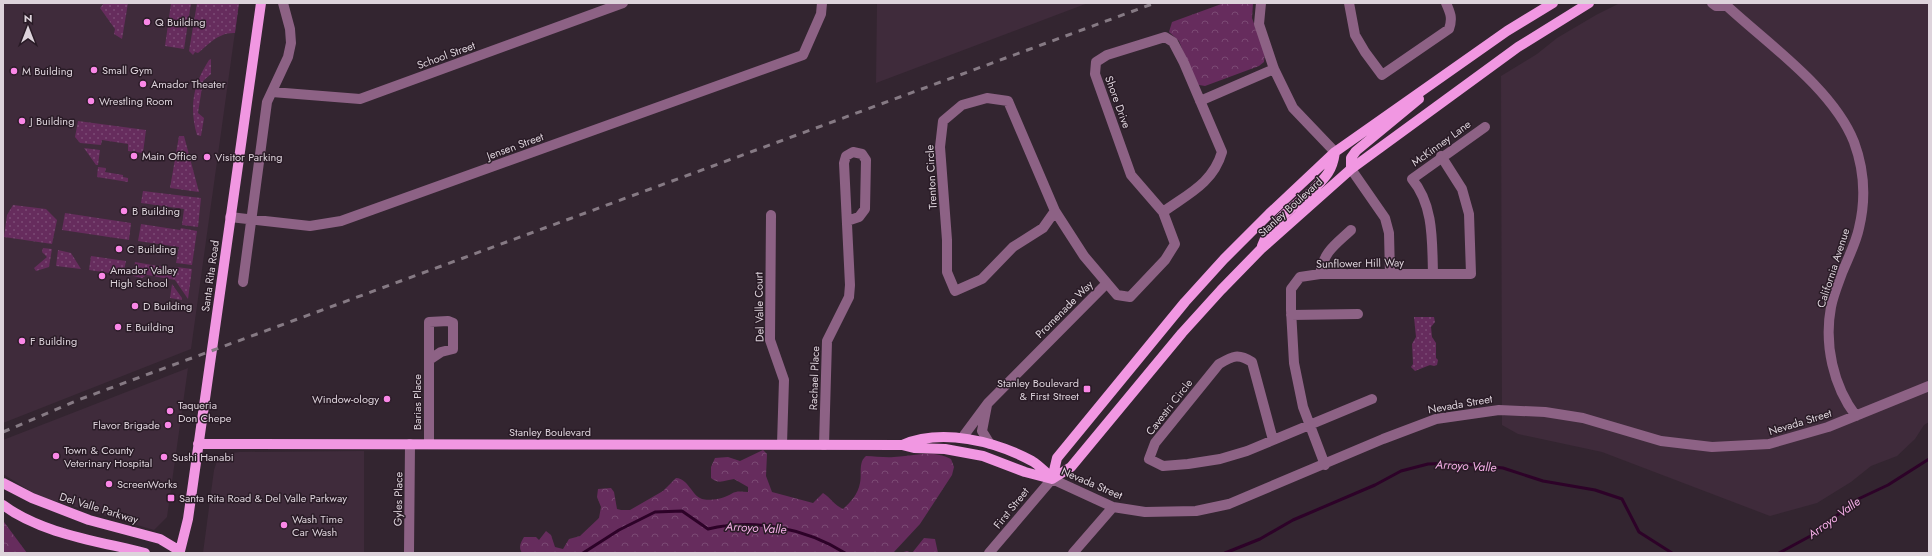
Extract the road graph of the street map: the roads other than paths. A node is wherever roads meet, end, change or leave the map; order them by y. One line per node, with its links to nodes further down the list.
1 (261, 3): 25 (main road, Santa Rita Road)
2 (283, 3): 16 (street)
3 (623, 3): 16 (street, School Street)
4 (822, 3): 26 (street, Jensen Street)
5 (1261, 3): 14 (street)
6 (1349, 3): 7 (street)
7 (1446, 3)
8 (1553, 3): 12 (main road, Stanley Boulevard)
9 (1589, 3): 13 (main road, Stanley Boulevard)
10 (1712, 3): 11 (street, California Avenue)
11 (1728, 4): 41 (street, California Avenue)
12 (1507, 31): 13 (main road); 15 (main road, Stanley Boulevard)
13 (1518, 47): 21 (main road, Stanley Boulevard)
14 (1274, 69): 17 (street); 19 (street)
15 (1435, 82): 19 (main road, Stanley Boulevard); 21 (main road)
16 (272, 92): 26 (street)
17 (1200, 101): 23 (street); 23 (street, Shore Drive)
18 (1485, 127): 20 (street, McKinney Lane)
19 (1335, 152): 29 (main road); 53 (main road, Stanley Boulevard)
20 (1442, 156): 32 (street, McKinney Lane); 32 (street, Sunflower Hill Way)
21 (1351, 169): 29 (main road, Stanley Boulevard); 31 (street)
22 (1055, 211): 22 (street, Trenton Circle); 34 (street, Trenton Circle)
23 (1163, 212): 34 (street, Promenade Way)
24 (771, 215): 48 (street, Del Valle Court)
25 (230, 217): 26 (street, Jensen Street); 45 (main road, Santa Rita Road)
26 (250, 219): 33 (street)
27 (847, 221): 27 (street, Rachael Place); 50 (street, Rachael Place)
28 (1351, 230): 30 (street)
29 (1261, 249): 53 (main road, Stanley Boulevard)
30 (1320, 274): 31 (street, Sunflower Hill Way); 36 (street, Sunflower Hill Way)
31 (1390, 274): 32 (street, Sunflower Hill Way)
32 (1433, 274)
33 (243, 282)
34 (1107, 283): 40 (street, Promenade Way)
35 (1358, 314): 36 (street)
36 (1291, 315): 42 (street, Sunflower Hill Way)
37 (430, 360): 47 (street, Barias Place)
38 (1929, 386): 41 (street, Nevada Street)
39 (1372, 399): 42 (street, Cavestri Circle)
40 (988, 403): 43 (street, Promenade Way); 49 (street)
41 (1856, 416): 52 (street, Nevada Street)
42 (1310, 425): 44 (street, Cavestri Circle); 52 (street, Sunflower Hill Way)
43 (962, 438): 49 (main road, Stanley Boulevard); 51 (main road, Stanley Boulevard)
44 (1273, 440): 44 (street, Cavestri Circle)
45 (198, 444): 46 (main road, Stanley Boulevard); 57 (main road, Santa Rita Road)
46 (410, 444): 47 (main road, Stanley Boulevard); 59 (street, Gyles Place)
47 (430, 444): 48 (main road, Stanley Boulevard)
48 (782, 444): 50 (main road, Stanley Boulevard)
49 (990, 444): 53 (main road, Stanley Boulevard)
50 (824, 445): 51 (main road, Stanley Boulevard)
51 (902, 445): 53 (main road, Stanley Boulevard)
52 (1325, 465): 56 (street, Nevada Street)
53 (1052, 479): 56 (street, Nevada Street); 60 (street, First Street)
54 (3, 483): 57 (main road, Del Valle Parkway)
55 (3, 505): 58 (main road)
56 (1113, 507): 61 (street)
57 (179, 552)
58 (145, 553)
59 (409, 553)
60 (989, 553)
61 (1073, 553)

